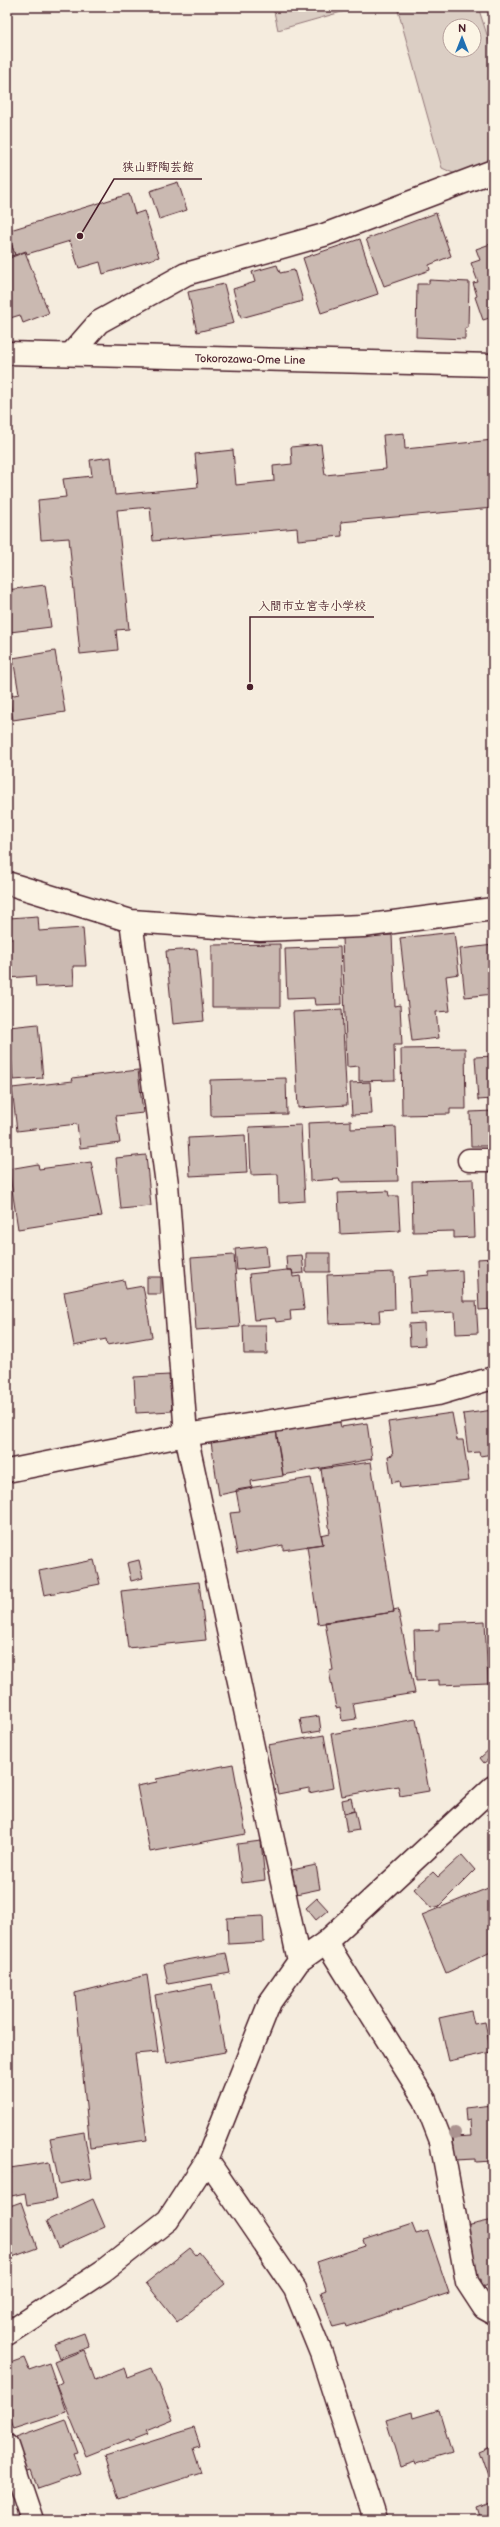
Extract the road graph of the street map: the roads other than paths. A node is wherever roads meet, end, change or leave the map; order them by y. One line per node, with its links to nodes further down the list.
1 (493, 171): 3 (street)
2 (7, 353): 3 (street, Tokorozawa-Ome Line)
3 (71, 354): 4 (street, Tokorozawa-Ome Line)
4 (493, 365)
5 (7, 883): 7 (street)
6 (493, 909): 7 (street)
7 (131, 921): 11 (street)
8 (469, 1160): 9 (street)
9 (493, 1160)
10 (493, 1378): 11 (street)
11 (186, 1435): 12 (street); 15 (street)
12 (7, 1471)
13 (493, 1787): 14 (street)
14 (326, 1942): 15 (street); 17 (street)
15 (299, 1961): 16 (street)
16 (207, 2160): 18 (street); 21 (street)
17 (493, 2313)
18 (7, 2334)
19 (7, 2446): 20 (street)
20 (32, 2520)
21 (375, 2520)

